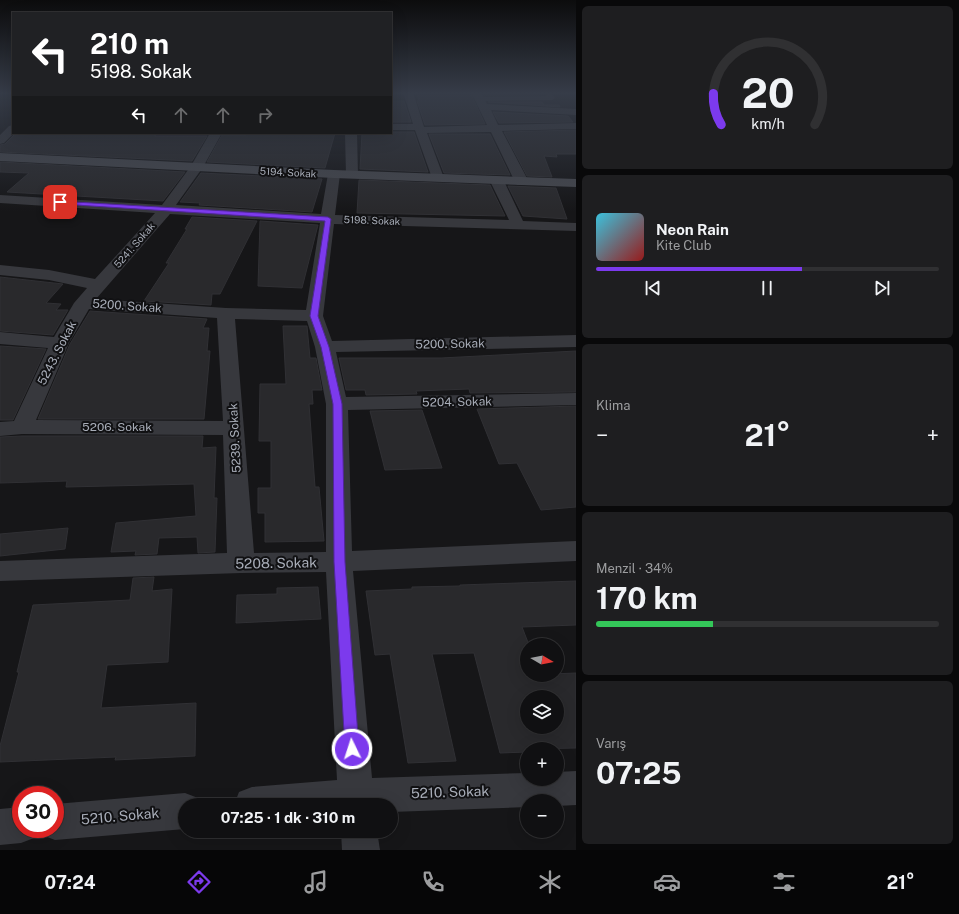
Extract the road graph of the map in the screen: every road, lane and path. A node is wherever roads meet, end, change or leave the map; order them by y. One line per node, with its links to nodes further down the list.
1 (6, 132): 6 (street)
2 (420, 132): 10 (street)
3 (498, 132): 12 (street)
4 (215, 134): 8 (street, 5241. Sokak)
5 (351, 134): 9 (street)
6 (0, 141)
7 (0, 157): 8 (street, 5194. Sokak)
8 (197, 167): 9 (street, 5194. Sokak); 15 (street, 5241. Sokak)
9 (343, 174): 10 (street, 5194. Sokak); 16 (street)
10 (438, 178): 11 (street, 5194. Sokak)
11 (497, 181): 12 (street, 5194. Sokak); 17 (street)
12 (522, 182): 13 (street, 5194. Sokak)
13 (576, 183)
14 (0, 199): 15 (street, 5198. Sokak)
15 (166, 209): 16 (street, 5198. Sokak); 20 (street, 5241. Sokak)
16 (328, 219): 17 (street, 5198. Sokak); 23 (street)
17 (518, 225): 18 (street, 5198. Sokak)
18 (576, 227)
19 (0, 270): 20 (street, 5200. Sokak)
20 (99, 285): 21 (street, 5243. Sokak)
21 (84, 303): 22 (street, 5200. Sokak); 26 (street, 5243. Sokak)
22 (226, 313): 23 (street, 5200. Sokak); 31 (street, 5239. Sokak)
23 (314, 316): 27 (street)
24 (0, 338): 26 (street)
25 (576, 342): 27 (street, 5200. Sokak)
26 (60, 343): 30 (street, 5243. Sokak)
27 (325, 347): 29 (street)
28 (576, 399): 29 (street, 5204. Sokak)
29 (337, 404): 34 (street)
30 (22, 427): 31 (street, 5206. Sokak); 32 (street, 5206. Sokak)
31 (234, 428): 35 (street, 5239. Sokak)
32 (0, 429)
33 (576, 552): 34 (street, 5208. Sokak)
34 (339, 562): 35 (street, 5208. Sokak); 38 (street)
35 (241, 563): 36 (street, 5208. Sokak)
36 (0, 570)
37 (576, 788): 39 (street, 5210. Sokak)
38 (355, 798)
39 (398, 798)
40 (178, 812): 41 (street, 5210. Sokak)
41 (64, 821)
42 (12, 826): 43 (street)
43 (0, 827)
44 (360, 838): 45 (street)
45 (361, 850)

